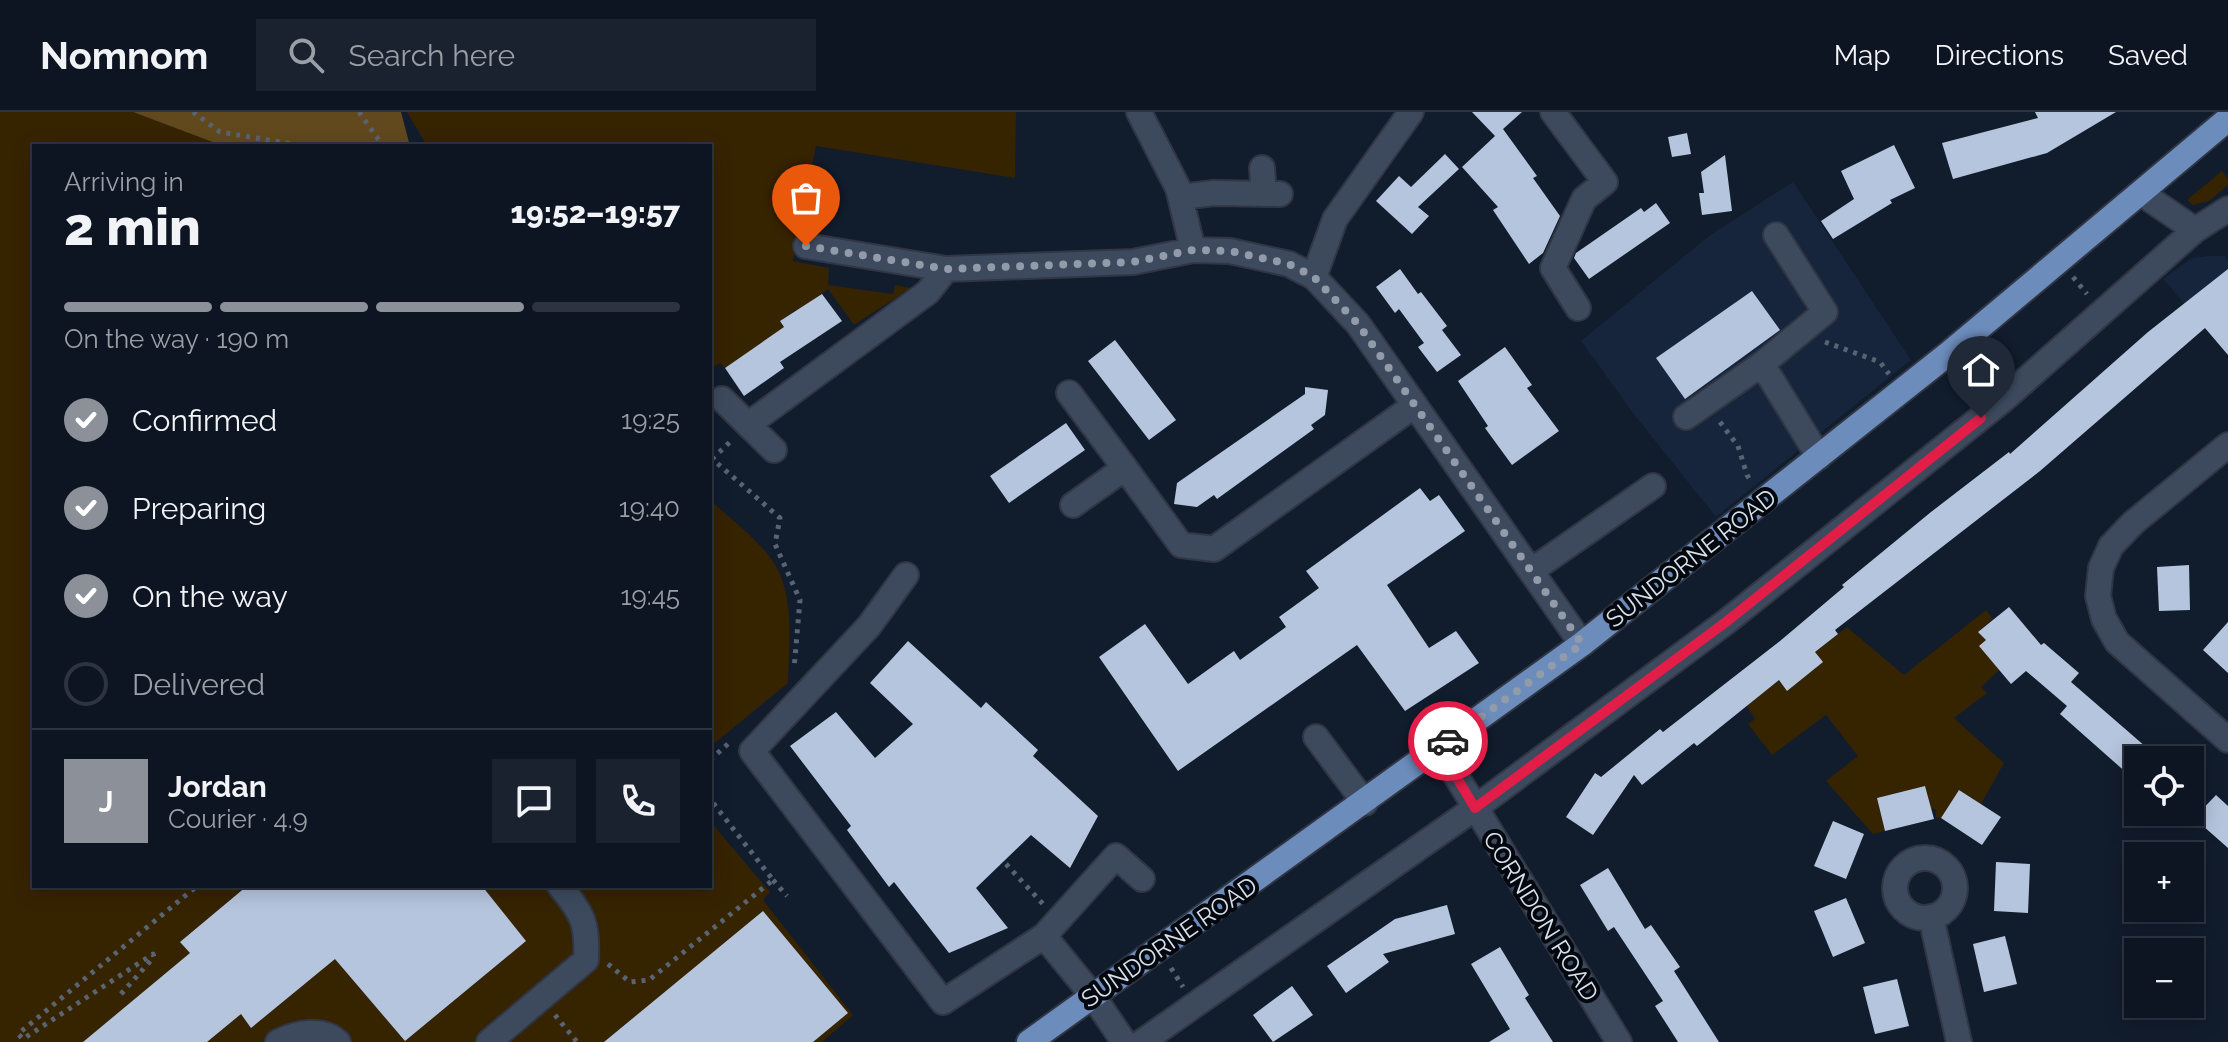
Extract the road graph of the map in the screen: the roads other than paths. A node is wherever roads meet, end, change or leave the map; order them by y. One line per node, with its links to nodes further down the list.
1 (1139, 112): 7 (street)
2 (1411, 112): 14 (street)
3 (1553, 112): 15 (street)
4 (2228, 119): 6 (main road, SUNDORNE ROAD)
5 (1262, 168): 7 (street)
6 (2141, 193): 9 (street); 24 (main road, SUNDORNE ROAD)
7 (1181, 197): 12 (street)
8 (2225, 217): 9 (street)
9 (2195, 230): 35 (street)
10 (1776, 235): 16 (street)
11 (806, 246): 13 (street)
12 (1193, 250): 13 (street); 14 (street)
13 (946, 269): 21 (street)
14 (1314, 277): 19 (street)
15 (1578, 308)
16 (1762, 364): 20 (street); 24 (street)
17 (1069, 393): 25 (street)
18 (722, 399): 21 (street)
19 (1415, 405): 25 (street); 28 (street)
20 (1686, 417)
21 (749, 424): 23 (street)
22 (2228, 445): 32 (street)
23 (774, 450)
24 (1819, 457): 30 (main road, SUNDORNE ROAD)
25 (1125, 468): 27 (street)
26 (1653, 486): 28 (street)
27 (1073, 505)
28 (1531, 571): 30 (street)
29 (906, 575): 39 (street)
30 (1582, 644): 33 (main road, SUNDORNE ROAD)
31 (1316, 737): 34 (street)
32 (2228, 740)
33 (1439, 748): 34 (main road, SUNDORNE ROAD); 35 (street, CORNDON ROAD)
34 (1365, 803): 40 (main road, SUNDORNE ROAD)
35 (1475, 808): 46 (street); 47 (street, CORNDON ROAD)
36 (1142, 879): 39 (street)
37 (562, 888): 43 (street)
38 (1931, 917): 48 (street)
39 (1044, 936): 40 (street)
40 (1093, 996): 44 (main road, SUNDORNE ROAD); 45 (street)
41 (278, 1042): 42 (street)
42 (338, 1042)
43 (489, 1042)
44 (1029, 1042)
45 (1124, 1042)
46 (1142, 1042)
47 (1619, 1042)
48 (1959, 1042)

